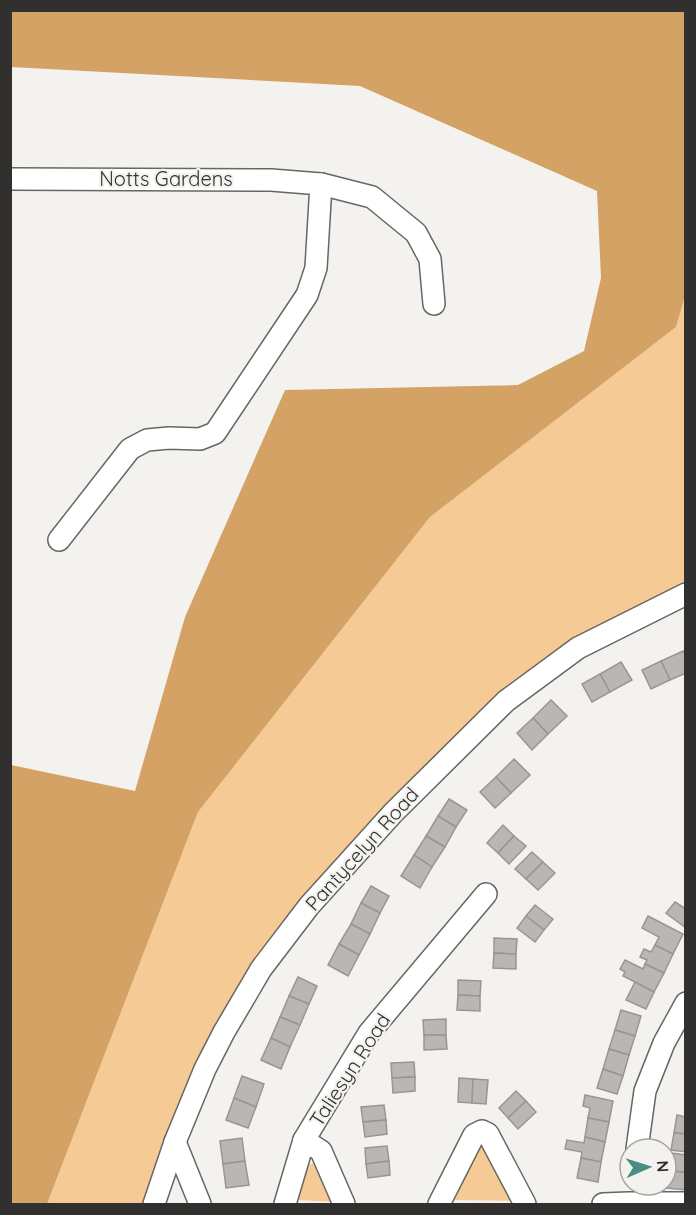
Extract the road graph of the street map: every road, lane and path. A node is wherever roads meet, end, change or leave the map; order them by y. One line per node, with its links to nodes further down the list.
1 (10, 179): 2 (street, Notts Gardens)
2 (321, 184): 3 (street, Notts Gardens); 4 (street)
3 (434, 304)
4 (59, 540)
5 (686, 594): 10 (street, Pantycelyn Road)
6 (486, 894): 9 (street, Taliesyn Road)
7 (686, 1003): 8 (street)
8 (639, 1137)
9 (304, 1140): 15 (street, Taliesyn Road); 16 (street)
10 (175, 1142): 13 (street, Pantycelyn Road); 14 (street)
11 (630, 1197): 12 (street); 19 (street)
12 (686, 1203)
13 (153, 1204)
14 (200, 1204)
15 (285, 1204)
16 (344, 1204)
17 (439, 1204): 18 (street)
18 (525, 1204)
19 (603, 1204)

